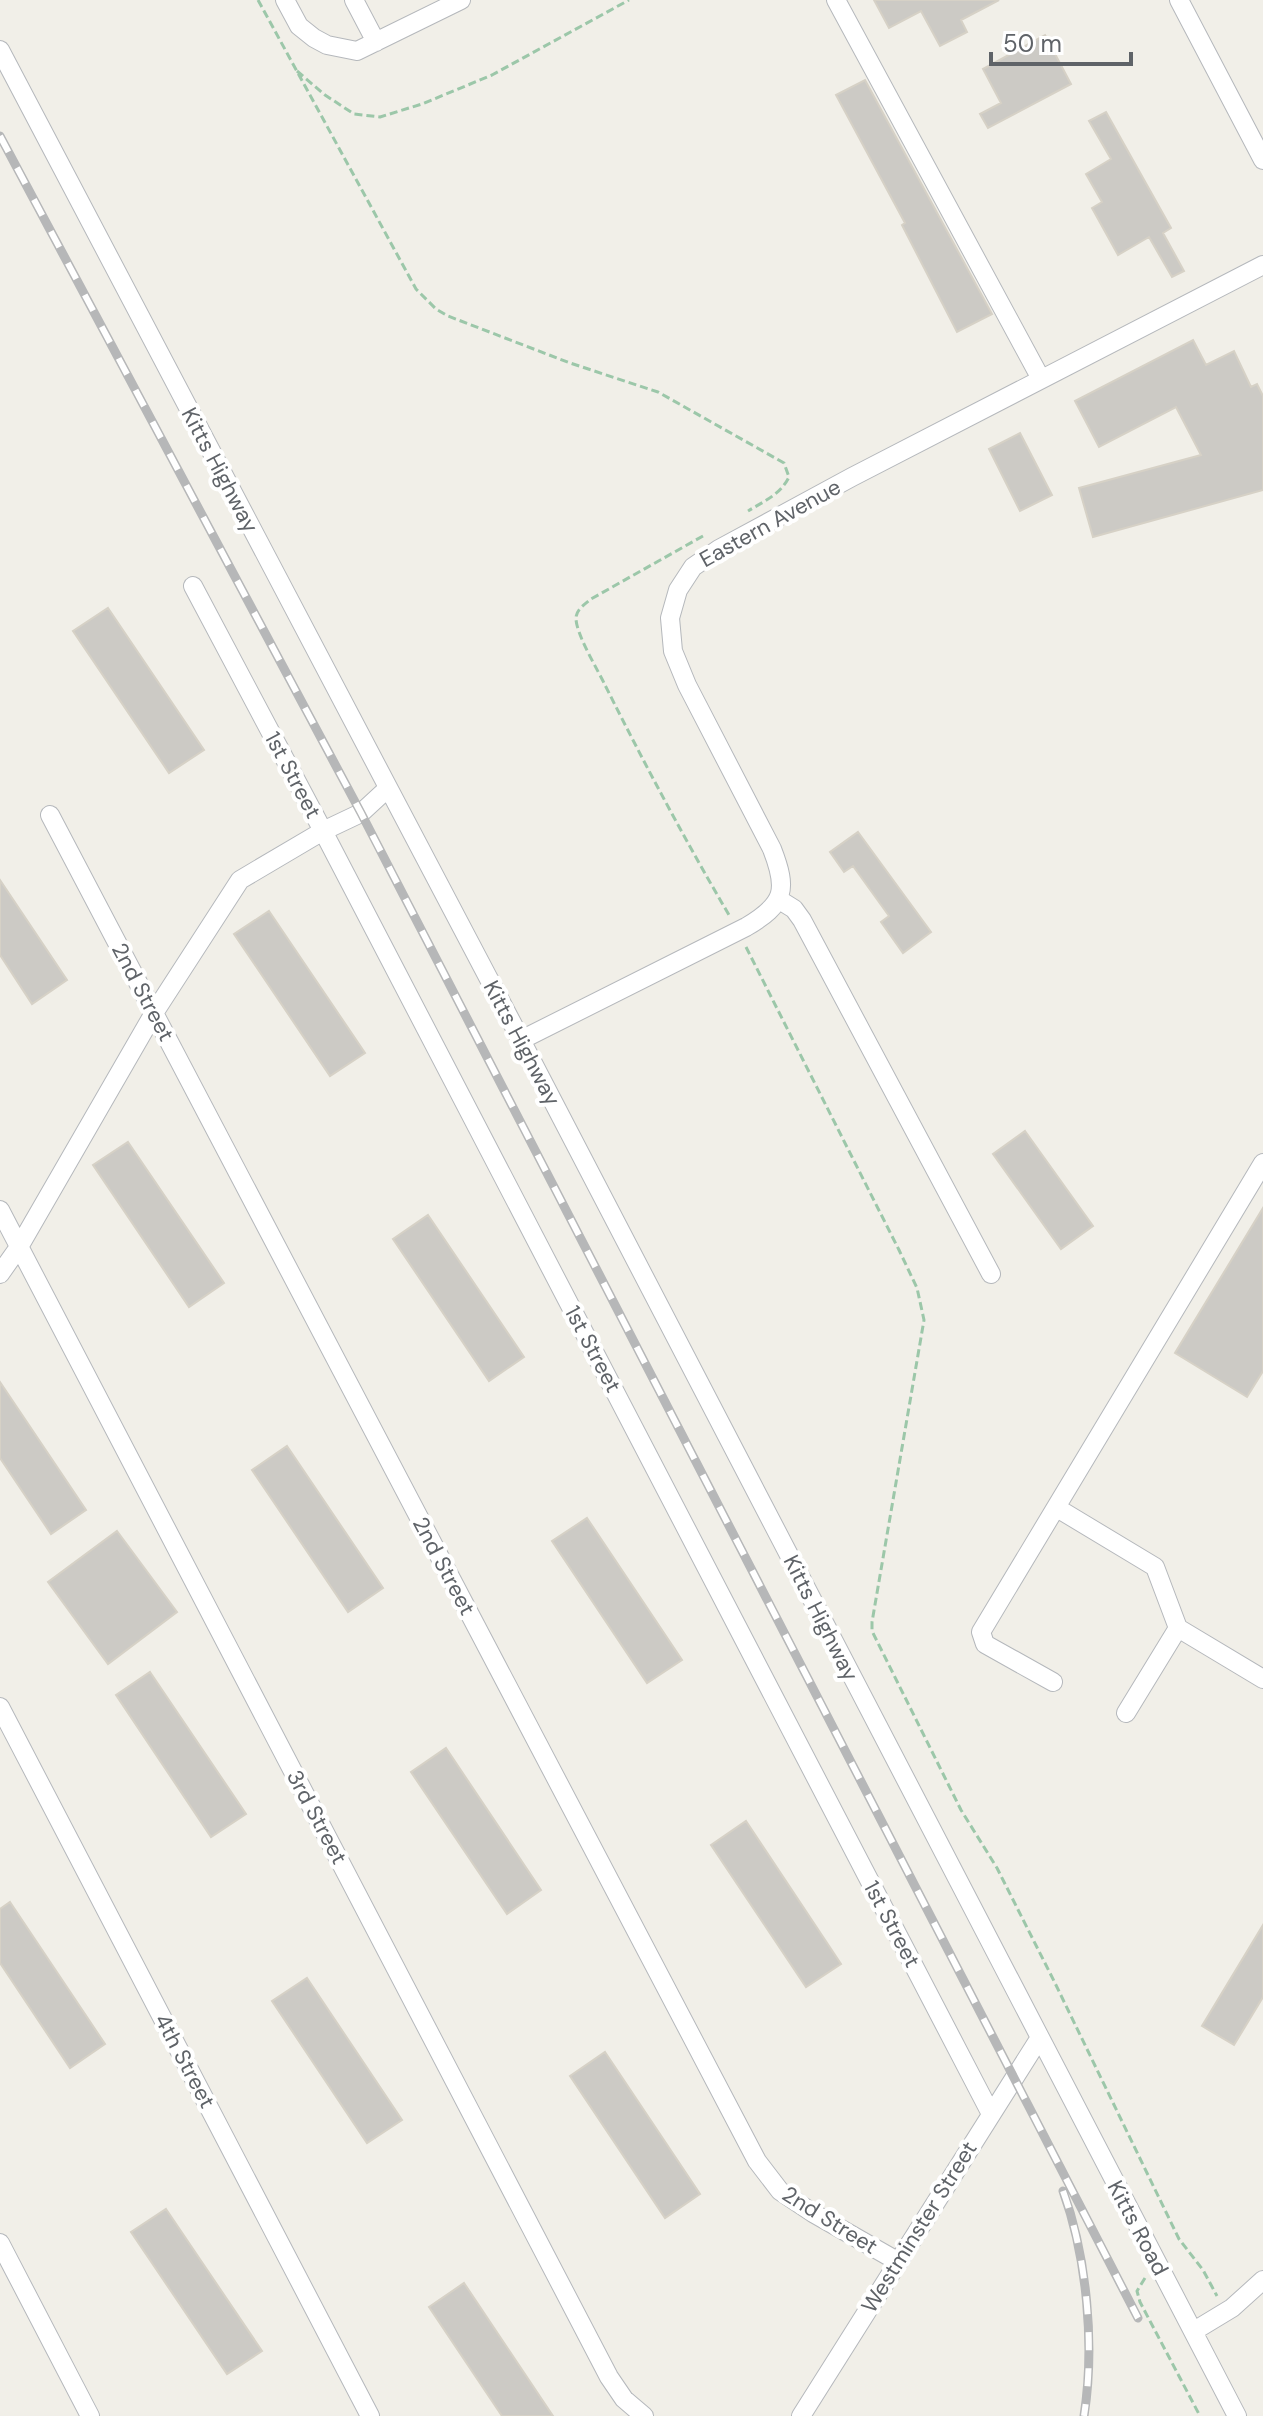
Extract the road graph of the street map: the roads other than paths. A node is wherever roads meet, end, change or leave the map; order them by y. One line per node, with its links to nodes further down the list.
1 (285, 0): 7 (street)
2 (354, 0): 7 (street)
3 (461, 0): 6 (street)
4 (836, 0): 11 (street)
5 (1179, 0): 9 (street)
6 (425, 8): 7 (street)
7 (376, 42)
8 (0, 50): 13 (street, Kitts Highway)
9 (1263, 160)
10 (1263, 265): 11 (street, Eastern Avenue)
11 (1041, 379): 16 (street, Eastern Avenue)
12 (193, 586): 15 (street, 1st Street)
13 (387, 789): 15 (street); 18 (street, Kitts Highway)
14 (50, 815): 17 (street, 2nd Street)
15 (323, 831): 17 (street); 31 (street, 1st Street)
16 (778, 899): 18 (street); 23 (street)
17 (154, 1013): 21 (street); 33 (street, 2nd Street)
18 (521, 1040): 30 (street, Kitts Highway)
19 (1263, 1163): 24 (street)
20 (0, 1210): 21 (street, 3rd Street)
21 (19, 1247): 22 (street); 38 (street, 3rd Street)
22 (0, 1274)
23 (991, 1274)
24 (1057, 1508): 25 (street); 27 (street)
25 (1178, 1628): 26 (street); 29 (street)
26 (1263, 1679)
27 (1053, 1682)
28 (0, 1707): 37 (street, 4th Street)
29 (1126, 1713)
30 (1039, 2039): 31 (street, Westminster Street); 35 (street, Kitts Road)
31 (991, 2114): 33 (street, Westminster Street)
32 (0, 2243): 36 (street)
33 (897, 2261): 39 (street, Westminster Street)
34 (1263, 2280): 35 (street)
35 (1194, 2331): 40 (street, Kitts Road)
36 (90, 2416)
37 (370, 2416)
38 (644, 2416)
39 (801, 2416)
40 (1237, 2416)

